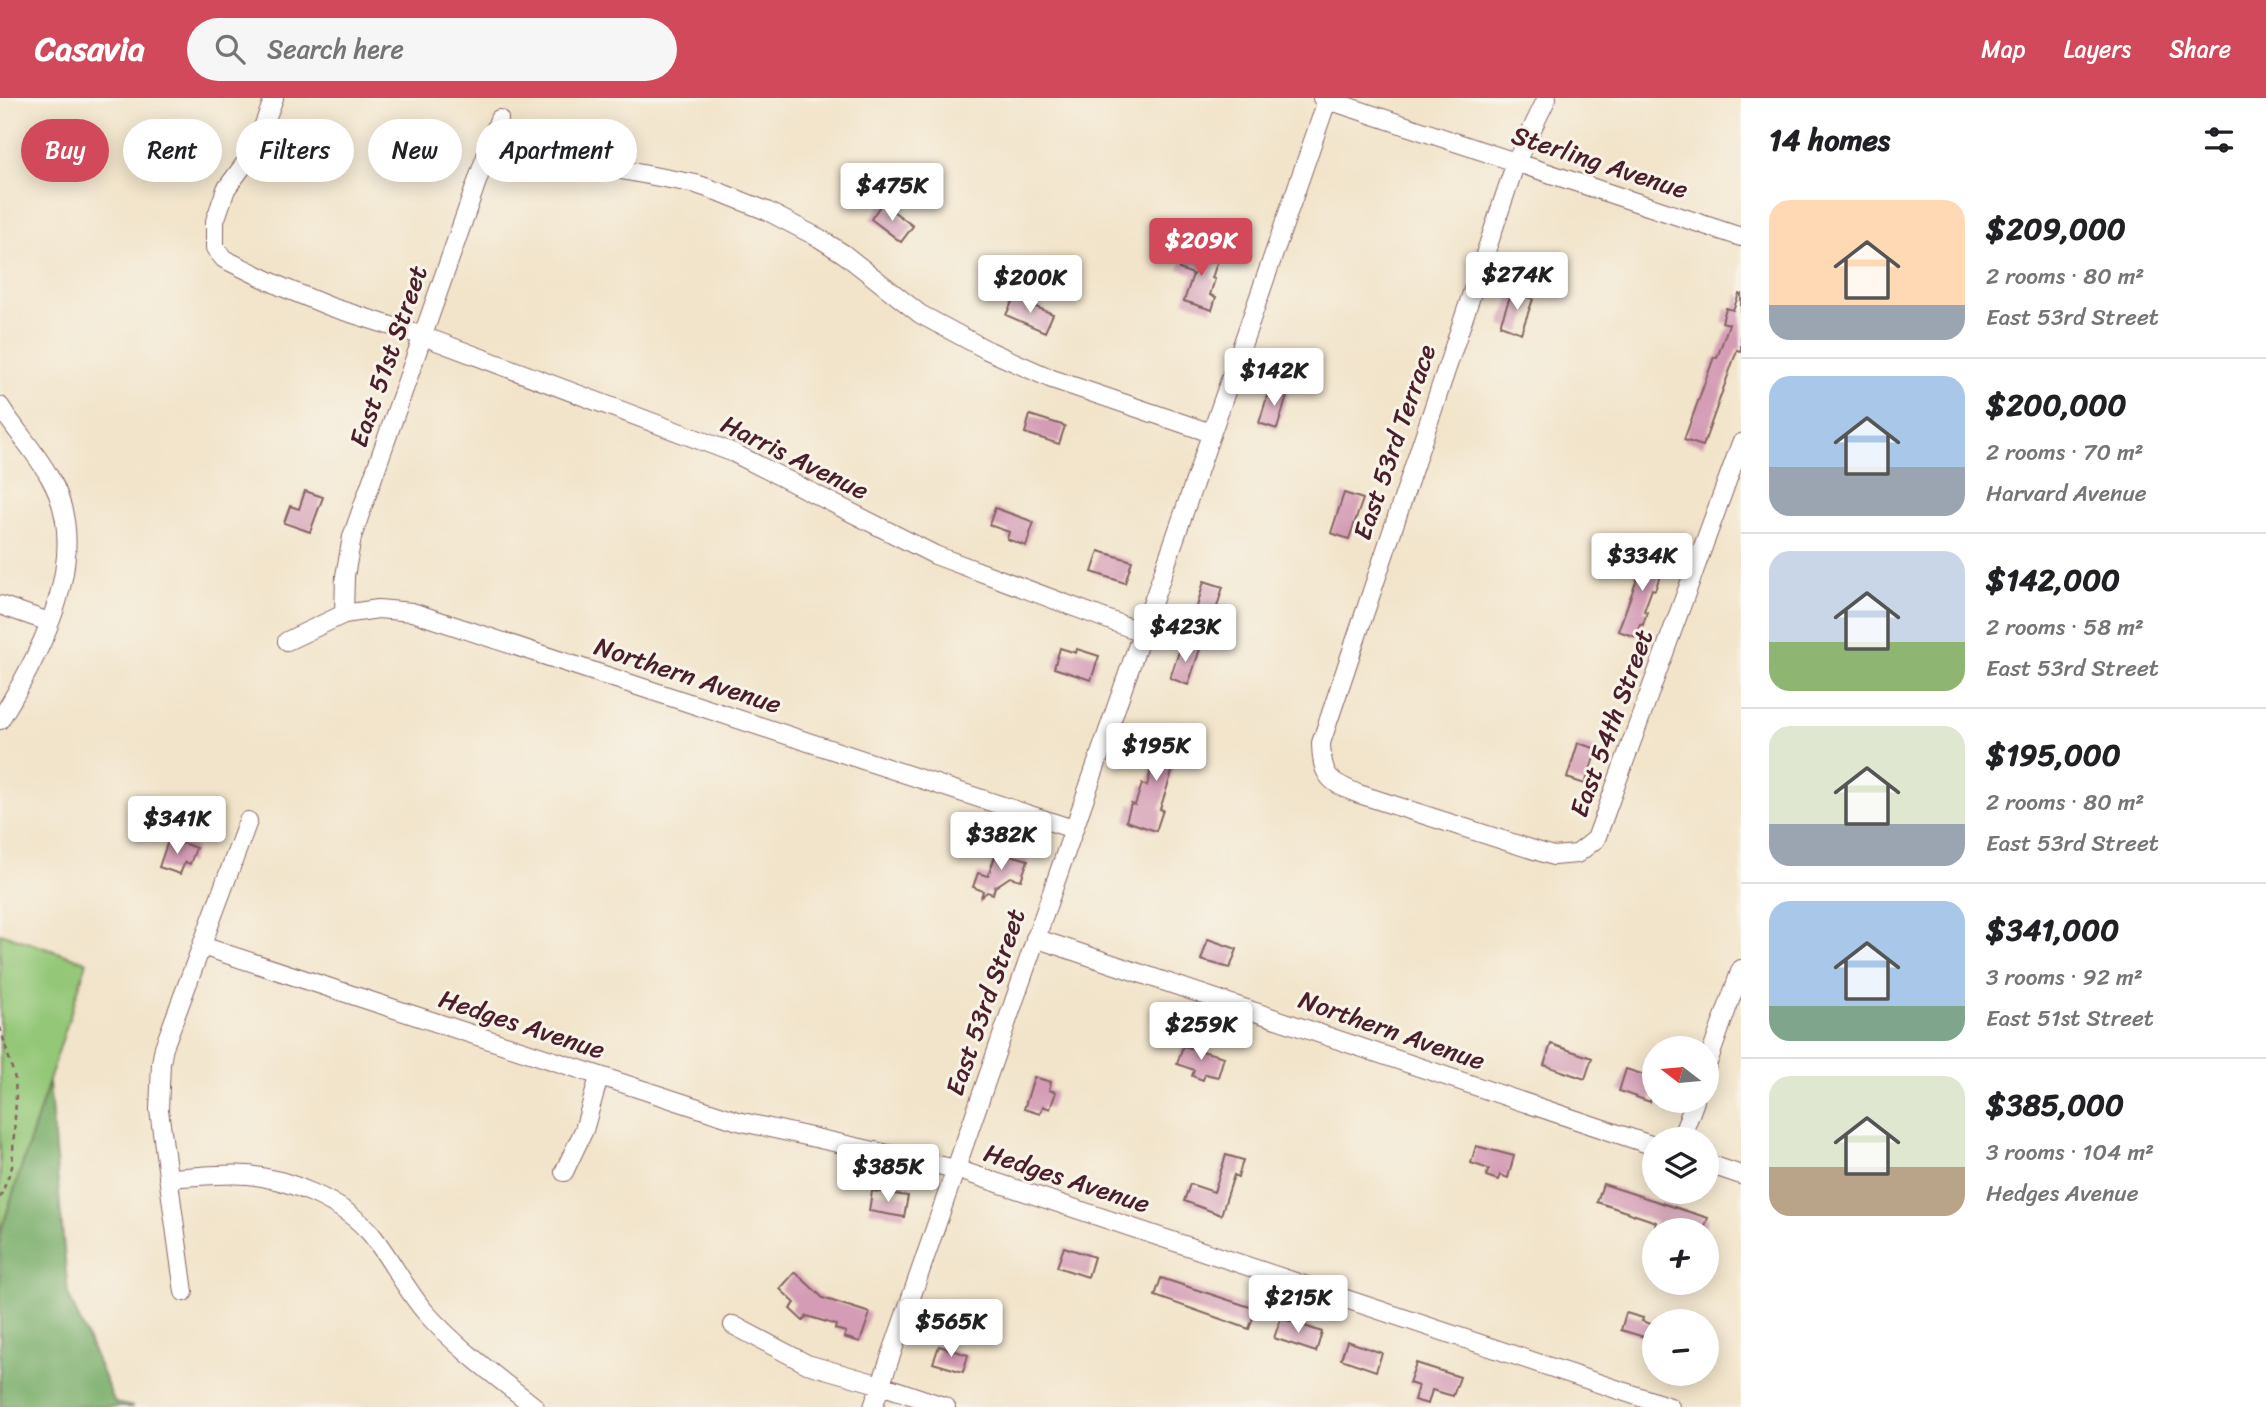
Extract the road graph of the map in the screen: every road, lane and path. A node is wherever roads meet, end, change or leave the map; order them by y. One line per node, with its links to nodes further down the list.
1 (274, 98): 8 (street, Harris Avenue)
2 (1547, 98): 4 (street, East 53rd Terrace)
3 (1326, 99): 4 (street, Sterling Avenue); 10 (street, East 53rd Street)
4 (1516, 162): 7 (street, Sterling Avenue); 20 (street, East 53rd Terrace)
5 (637, 173): 10 (street)
6 (477, 182): 8 (street, East 51st Street)
7 (1741, 237)
8 (423, 336): 13 (street, East 51st Street); 15 (street, Harris Avenue)
9 (0, 406): 14 (street)
10 (1211, 433): 15 (street, East 53rd Street)
11 (1741, 443): 20 (street, East 54th Street)
12 (0, 605): 14 (street)
13 (344, 614): 16 (street, Northern Avenue); 19 (street, Northern Avenue)
14 (49, 622): 17 (street)
15 (1141, 632): 19 (street, East 53rd Street)
16 (287, 641)
17 (0, 720)
18 (248, 821): 22 (street)
19 (1073, 829): 21 (street, East 53rd Street)
20 (1577, 854)
21 (1035, 938): 27 (street, Northern Avenue); 29 (street, East 53rd Street)
22 (202, 946): 26 (street, Hedges Avenue); 32 (street)
23 (1741, 969): 25 (street)
24 (0, 1027): 33 (path)
25 (1717, 1036)
26 (599, 1077): 29 (street, Hedges Avenue); 30 (street)
27 (1642, 1142)
28 (1719, 1167): 31 (street)
29 (956, 1169): 36 (street, East 53rd Street); 40 (street, Hedges Avenue)
30 (564, 1172)
31 (1741, 1175)
32 (168, 1178): 34 (street); 37 (street)
33 (0, 1198)
34 (184, 1292)
35 (733, 1325): 36 (street)
36 (881, 1385): 38 (street, East 53rd Street); 39 (street)
37 (535, 1407)
38 (873, 1407)
39 (946, 1407)
40 (1670, 1407)

